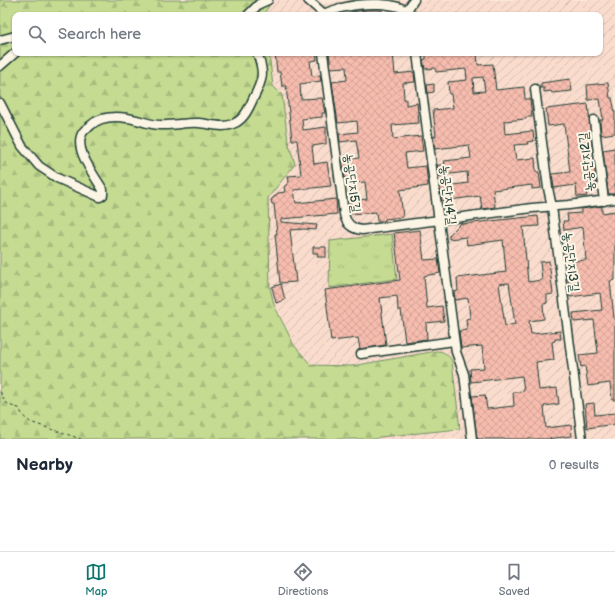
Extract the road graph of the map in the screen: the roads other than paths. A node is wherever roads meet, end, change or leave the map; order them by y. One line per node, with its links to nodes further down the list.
1 (265, 0): 4 (street)
2 (308, 0): 5 (street)
3 (414, 0): 7 (street)
4 (251, 12)
5 (321, 12)
6 (333, 12): 7 (street)
7 (410, 12)
8 (12, 37): 9 (street)
9 (0, 40)
10 (12, 56): 14 (street)
11 (258, 56): 16 (street)
12 (323, 56): 21 (street, 농공단지5길)
13 (417, 56): 21 (street, 농공단지4길)
14 (0, 66)
15 (536, 89): 20 (street, 농공단지3길)
16 (0, 103)
17 (594, 120): 19 (street, 농공단지2길)
18 (615, 199): 19 (street, 농공단지2길)
19 (604, 201): 20 (street, 농공단지2길)
20 (552, 207): 21 (street, 농공단지2길); 25 (street, 농공단지3길)
21 (439, 221): 22 (street, 농공단지4길)
22 (454, 341): 23 (street); 24 (street, 농공단지4길)
23 (361, 354)
24 (472, 439)
25 (582, 439)

